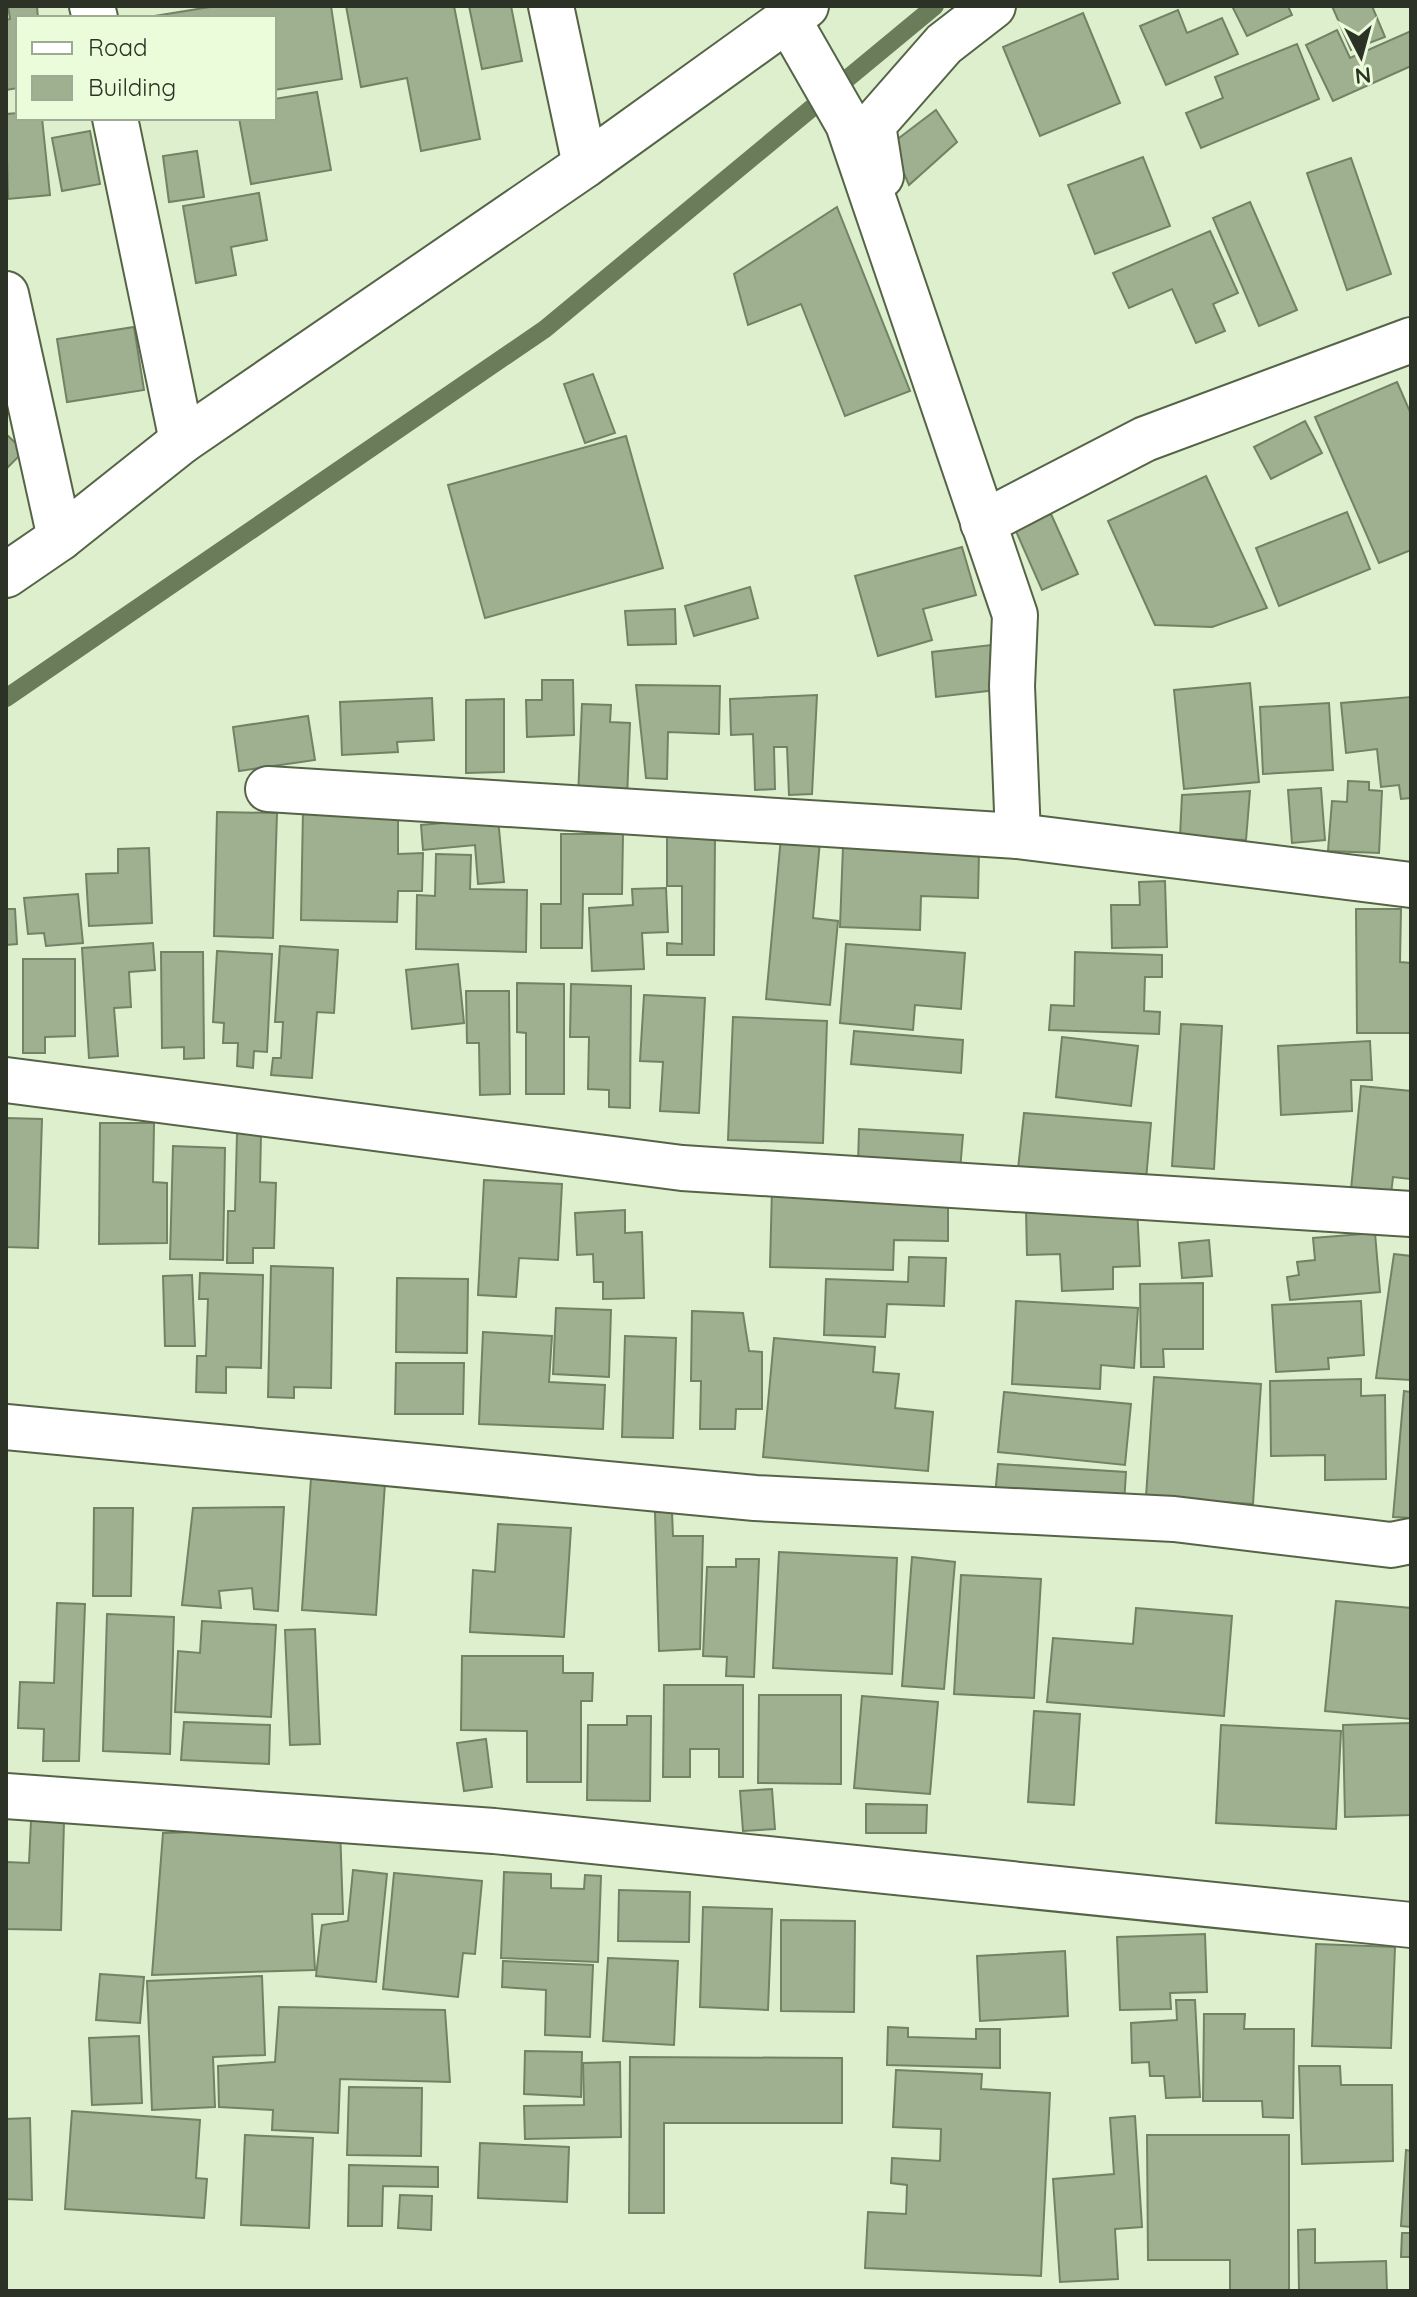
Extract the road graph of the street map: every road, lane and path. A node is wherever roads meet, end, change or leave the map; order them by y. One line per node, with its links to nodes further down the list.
1 (551, 6): 5 (street)
2 (993, 6): 6 (street)
3 (797, 14): 5 (street); 6 (street)
4 (115, 120): 9 (street)
5 (585, 165): 9 (street)
6 (896, 266): 10 (street)
7 (6, 294): 11 (street)
8 (1411, 340): 10 (street)
9 (182, 441): 11 (street)
10 (983, 523): 14 (street)
11 (60, 538): 12 (street)
12 (6, 575)
13 (268, 789): 14 (street)
14 (1018, 836): 15 (street)
15 (1411, 885)
16 (6, 1080): 17 (street)
17 (1411, 1214)
18 (6, 1427): 19 (street)
19 (1411, 1541)
20 (6, 1796): 21 (street)
21 (1411, 1925)

